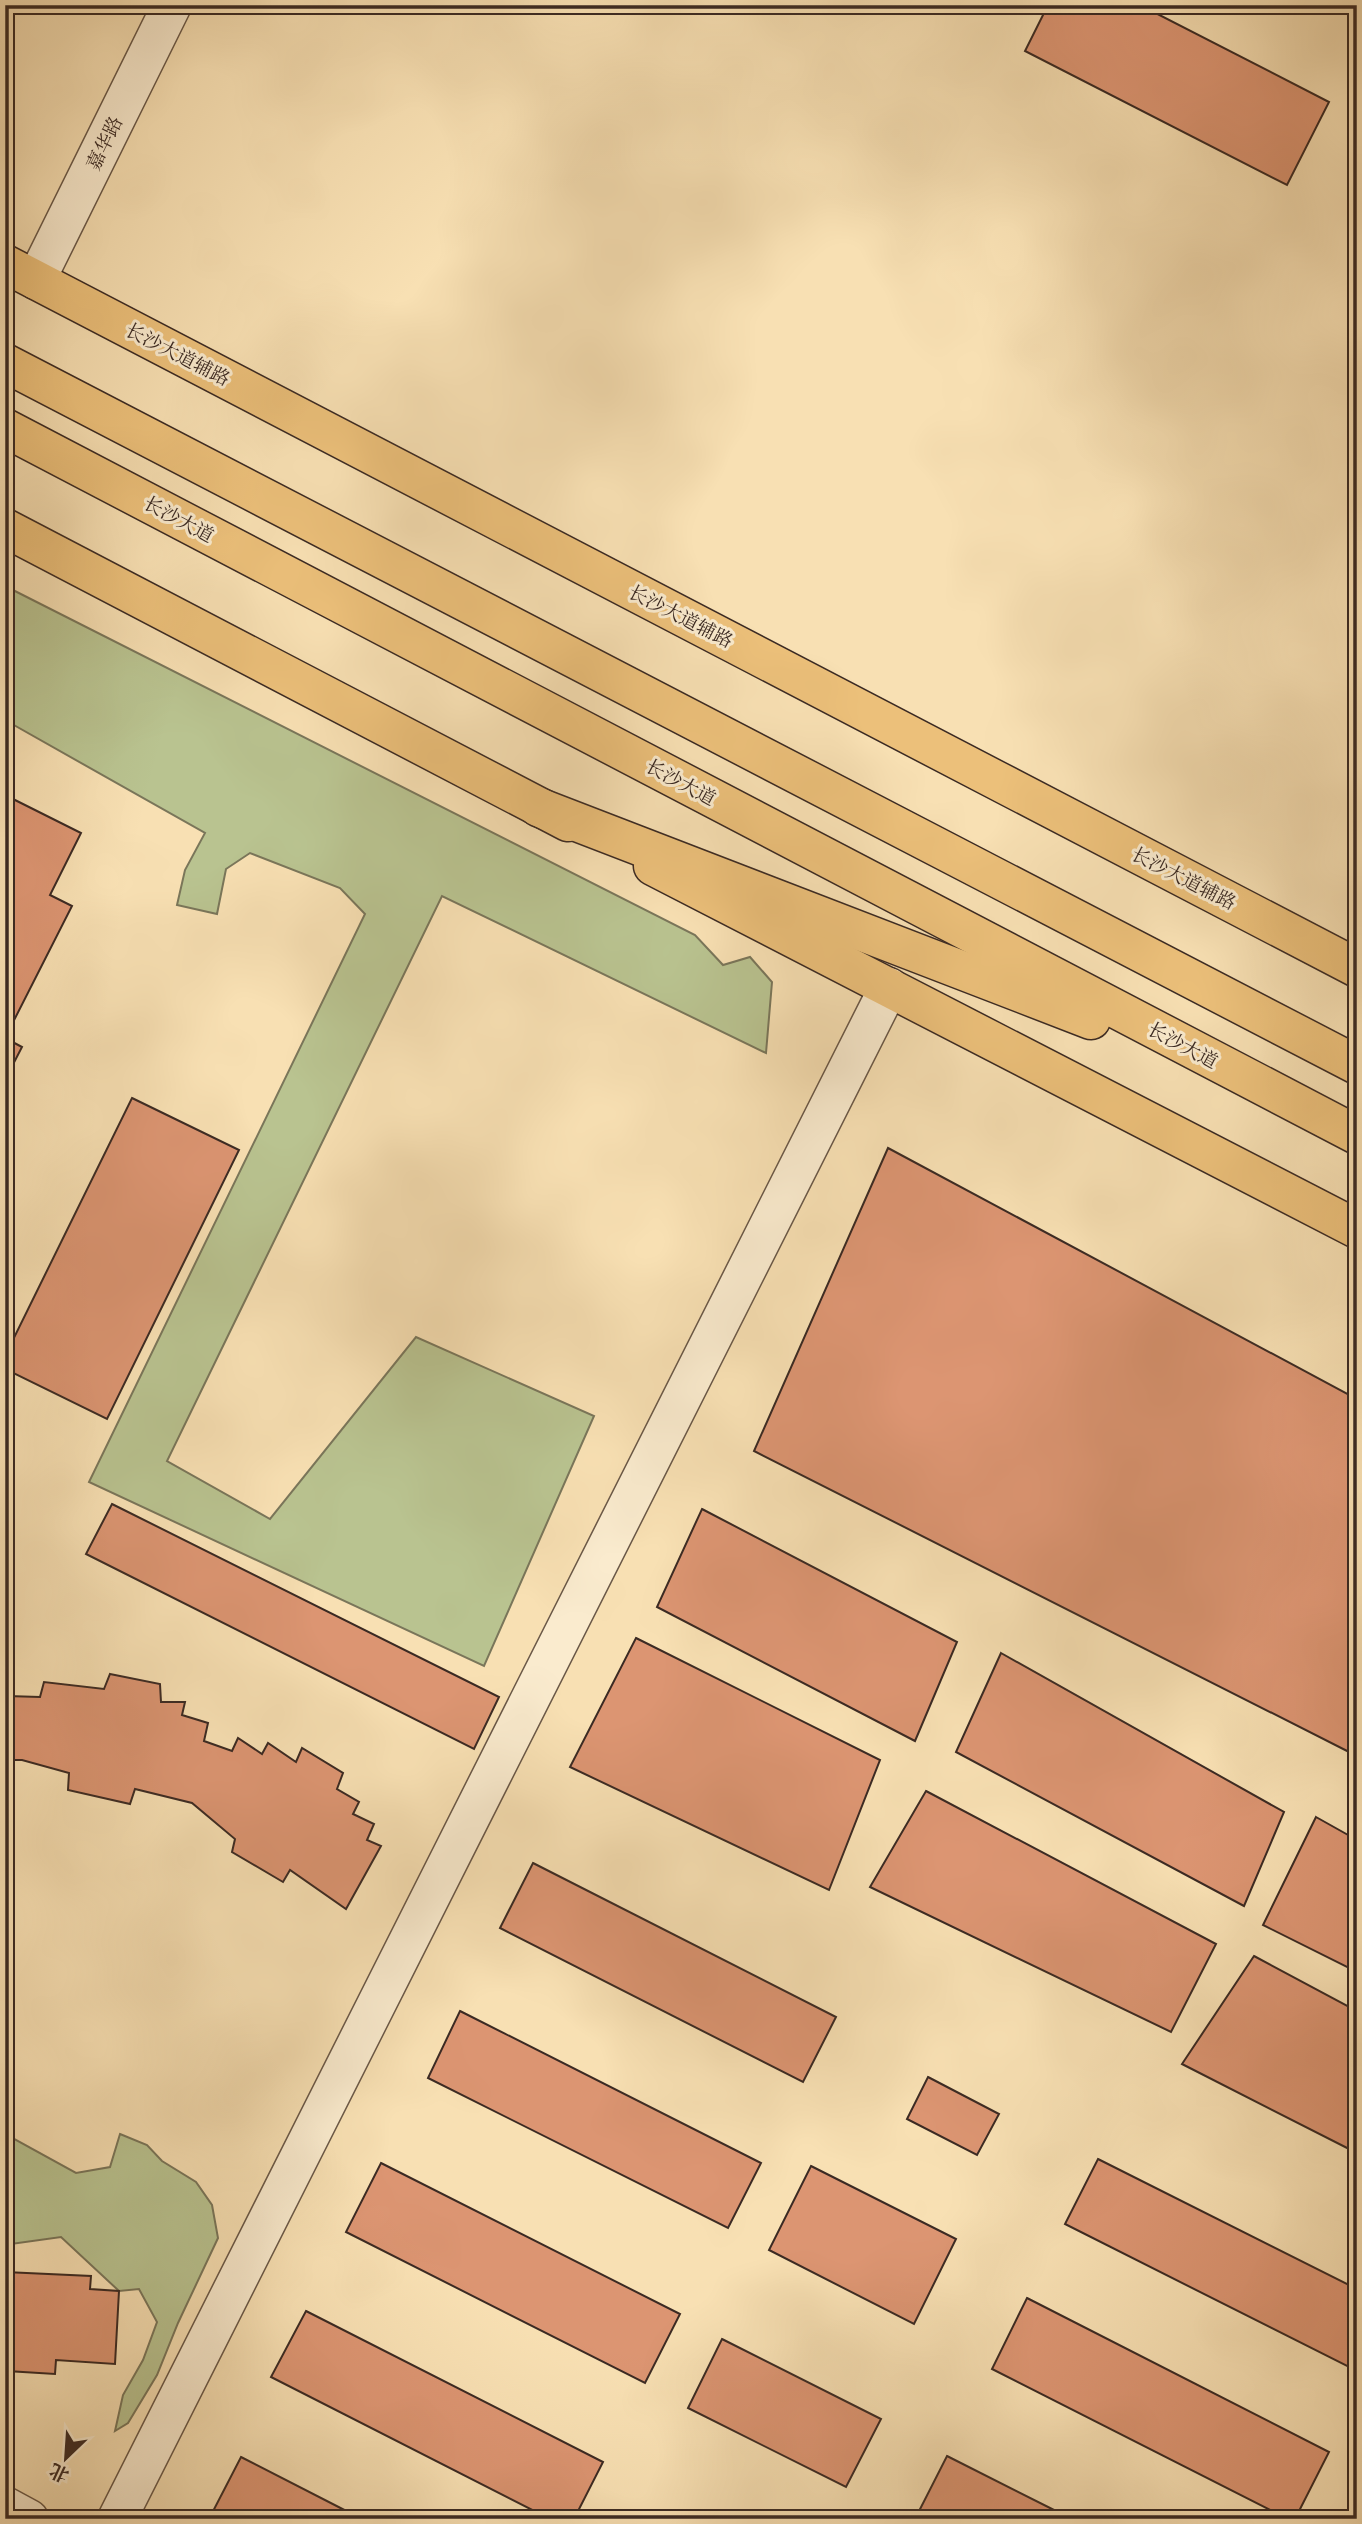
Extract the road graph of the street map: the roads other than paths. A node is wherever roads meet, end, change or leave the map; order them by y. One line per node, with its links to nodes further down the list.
1 (172, 5): 2 (street, 嘉华路)
2 (21, 272): 7 (main road, 长沙大道辅路)
3 (5, 363): 9 (main road)
4 (5, 428): 12 (main road, 长沙大道)
5 (5, 528): 6 (main road)
6 (538, 807): 8 (main road); 12 (main road)
7 (1357, 968)
8 (889, 987): 14 (main road); 17 (street)
9 (1296, 1033): 10 (main road); 11 (main road)
10 (1357, 1052)
11 (1357, 1065)
12 (1265, 1087): 13 (main road, 长沙大道)
13 (1357, 1135)
14 (1357, 1229)
15 (5, 2506): 16 (street)
16 (29, 2519)
17 (117, 2519)

